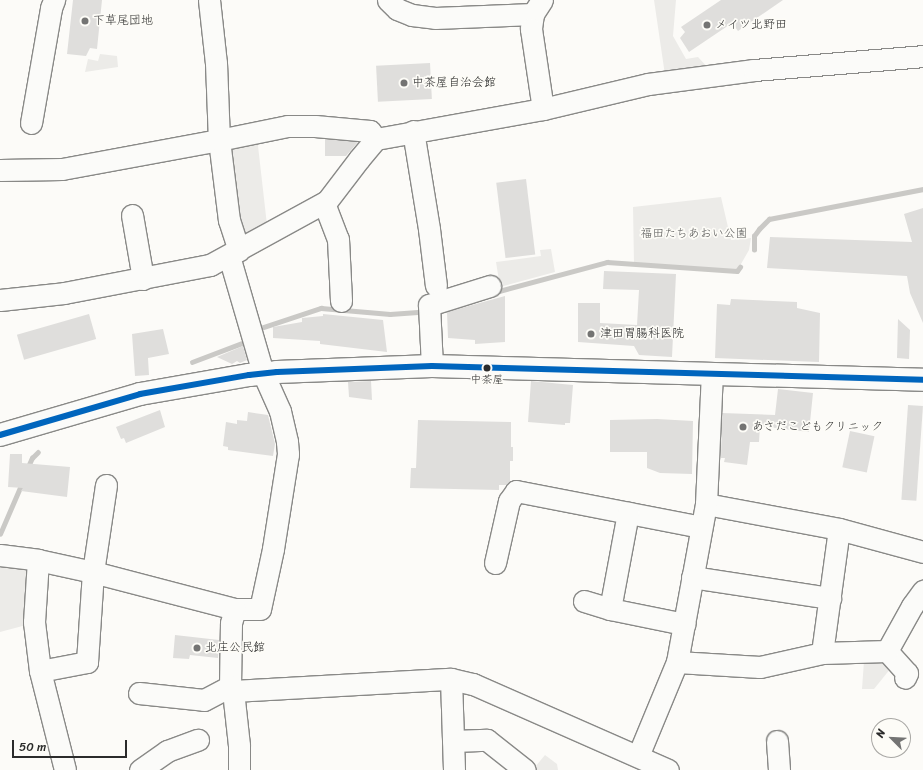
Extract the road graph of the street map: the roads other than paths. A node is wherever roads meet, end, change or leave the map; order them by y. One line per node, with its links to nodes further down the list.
1 (54, 0): 8 (street)
2 (209, 0): 11 (street)
3 (388, 0): 5 (street)
4 (537, 7): 5 (street); 7 (street)
5 (476, 8)
6 (923, 56): 7 (street)
7 (543, 109): 9 (street)
8 (31, 123)
9 (413, 131): 10 (street); 17 (street)
10 (376, 139): 11 (street); 13 (street)
11 (219, 140): 12 (street); 15 (street)
12 (0, 170)
13 (324, 203): 15 (street); 20 (street)
14 (132, 215): 16 (street)
15 (234, 253): 16 (street); 22 (street)
16 (143, 279): 19 (street)
17 (436, 286)
18 (490, 286): 21 (street)
19 (0, 300)
20 (341, 301)
21 (432, 366): 22 (highway); 23 (highway)
22 (263, 373): 25 (highway); 40 (street)
23 (712, 373): 24 (highway); 27 (street)
24 (923, 380)
25 (0, 435)
26 (106, 485): 35 (street)
27 (706, 504): 29 (street); 30 (street)
28 (628, 512): 29 (street); 34 (street); 41 (street)
29 (701, 527): 36 (street)
30 (840, 529): 31 (street); 38 (street)
31 (923, 552)
32 (0, 555): 33 (street)
33 (38, 560): 35 (street); 46 (street)
34 (495, 563)
35 (93, 572): 40 (street); 46 (street)
36 (692, 577): 38 (street); 42 (street)
37 (923, 591): 43 (street)
38 (830, 598): 44 (street)
39 (584, 601): 41 (street)
40 (235, 609): 49 (street)
41 (610, 609): 42 (street)
42 (684, 624): 45 (street)
43 (887, 651): 44 (street); 48 (street)
44 (822, 653): 45 (street)
45 (677, 662): 54 (street)
46 (40, 671): 55 (street)
47 (451, 678): 49 (street); 52 (street); 54 (street)
48 (905, 678)
49 (231, 688): 50 (street); 57 (street)
50 (139, 693)
51 (198, 740): 56 (street)
52 (453, 741): 58 (street); 59 (street)
53 (777, 741): 61 (street)
54 (638, 756): 60 (street)
55 (64, 770)
56 (140, 770)
57 (239, 770)
58 (454, 770)
59 (525, 770)
60 (668, 770)
61 (779, 770)

